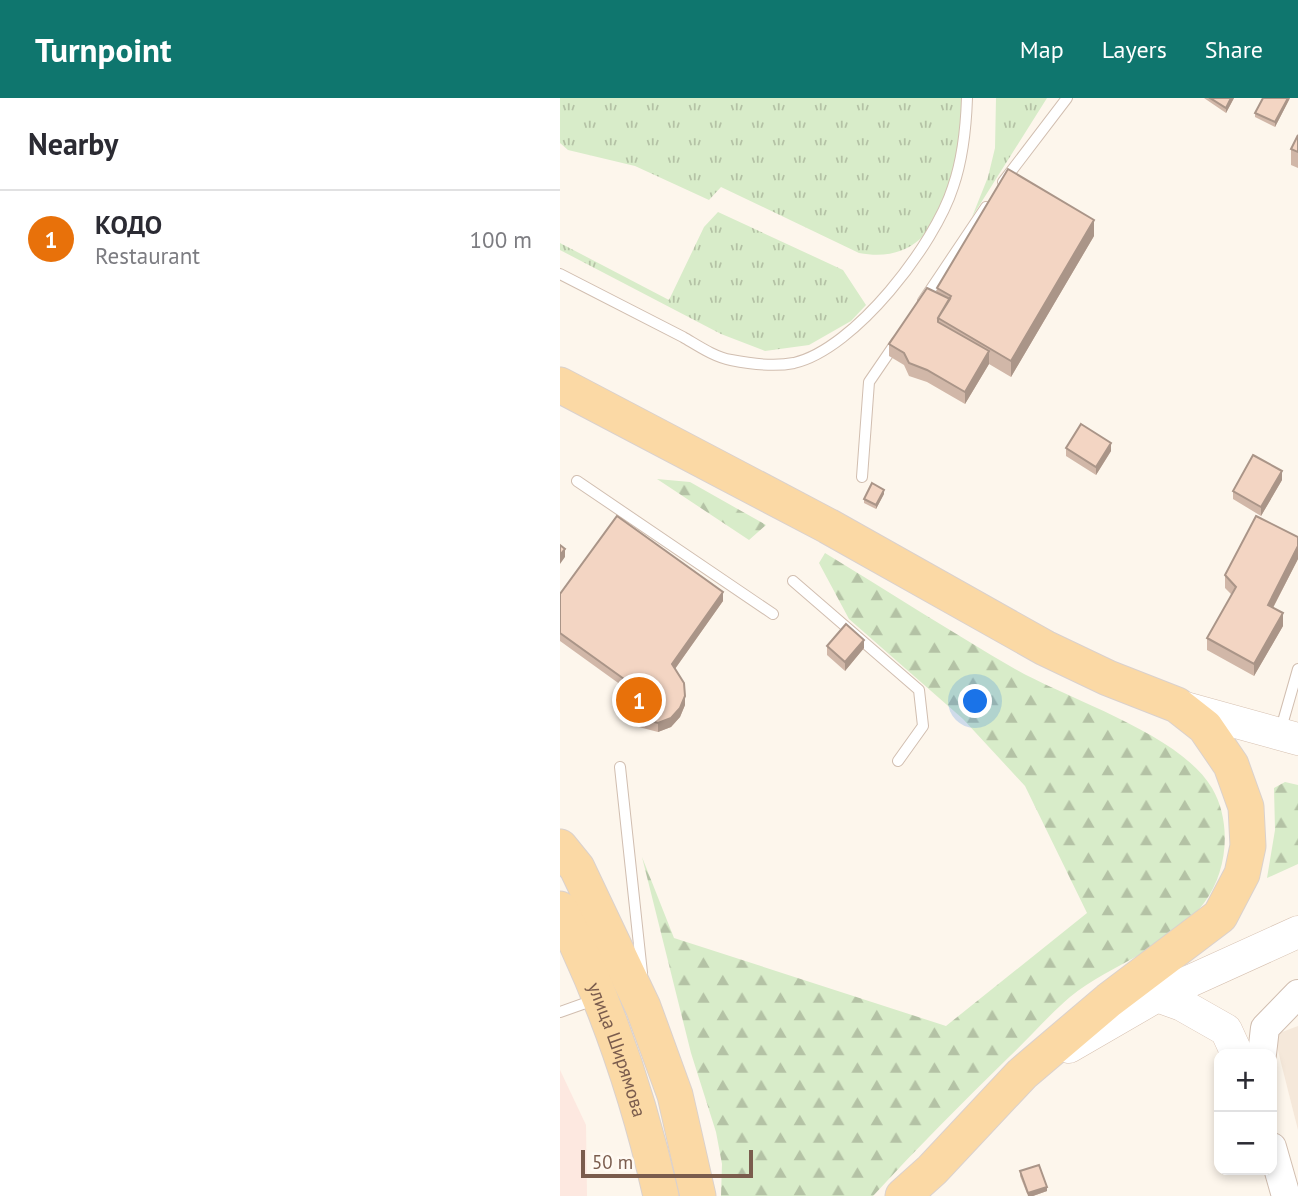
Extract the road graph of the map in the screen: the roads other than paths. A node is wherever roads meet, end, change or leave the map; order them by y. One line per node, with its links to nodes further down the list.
1 (967, 98): 3 (lane)
2 (1067, 98): 4 (lane)
3 (560, 274)
4 (919, 307)
5 (905, 329): 7 (lane)
6 (560, 386): 12 (main road)
7 (862, 477)
8 (577, 481): 10 (lane)
9 (793, 581): 14 (lane)
10 (773, 614)
11 (1298, 669): 13 (lane)
12 (1177, 705): 13 (main road); 26 (main road)
13 (1289, 737)
14 (898, 761)
15 (620, 767): 22 (lane)
16 (560, 847): 22 (main road)
17 (560, 909): 21 (main road, улица Ширямова)
18 (1298, 932): 20 (main road)
19 (1298, 994): 25 (street)
20 (1157, 996): 24 (main road); 26 (main road)
21 (598, 998): 23 (lane); 29 (main road, улица Ширямова)
22 (643, 1007): 30 (main road)
23 (560, 1012)
24 (1235, 1049)
25 (1263, 1049)
26 (1022, 1074): 28 (main road)
27 (1277, 1164): 32 (street)
28 (924, 1183): 31 (main road)
29 (661, 1196)
30 (698, 1196)
31 (903, 1196)
32 (1286, 1196)

